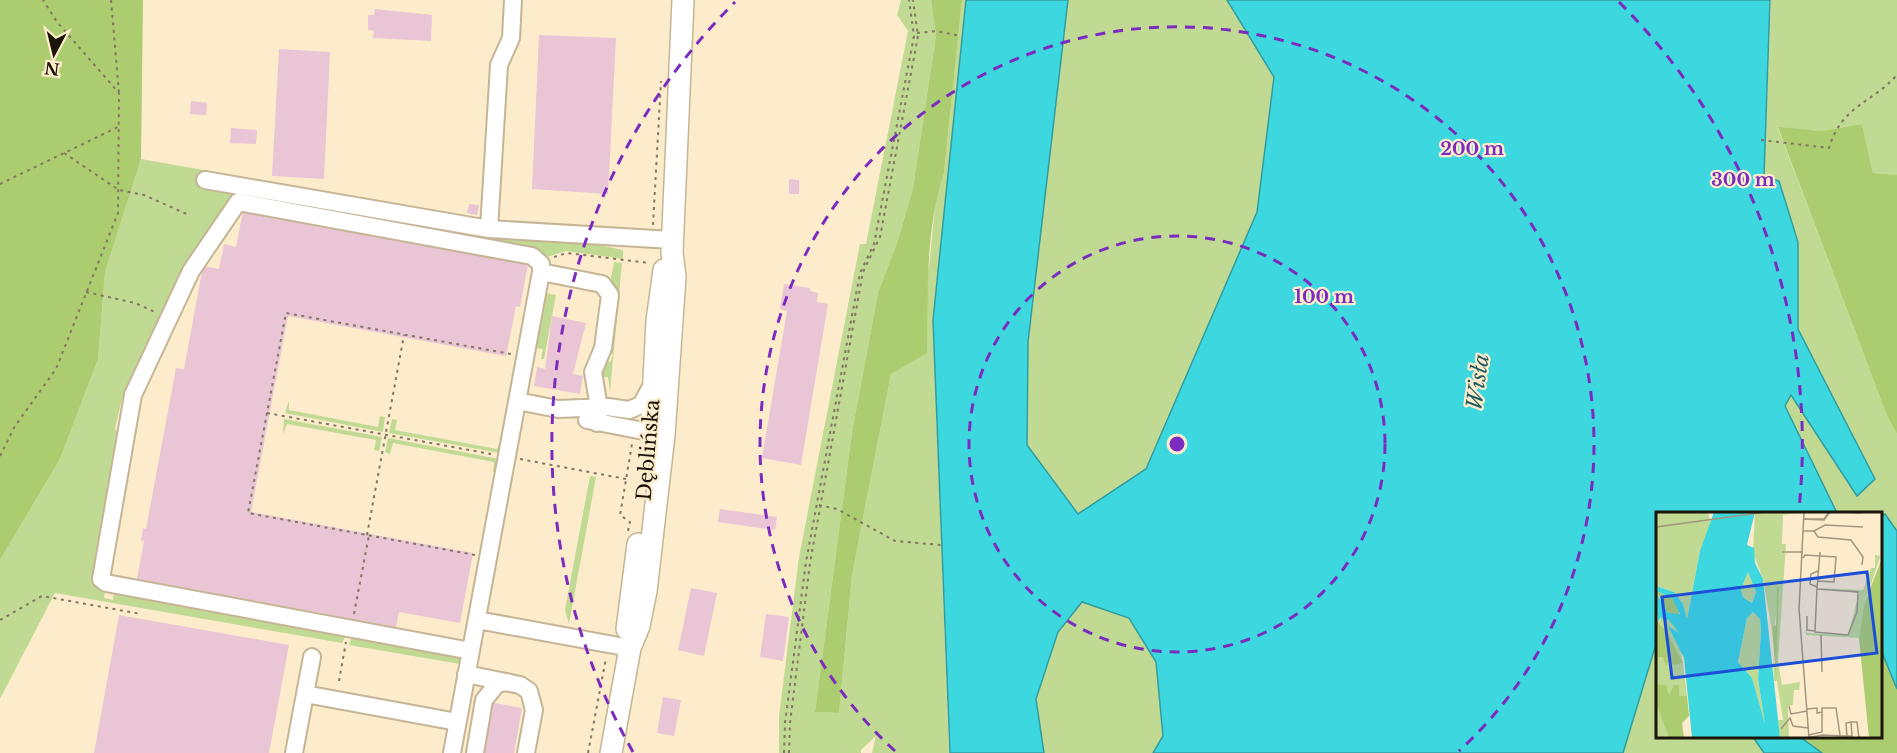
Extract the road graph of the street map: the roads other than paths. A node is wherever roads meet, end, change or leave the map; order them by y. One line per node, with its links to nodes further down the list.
1 (513, 0): 4 (lane)
2 (683, 0): 5 (main road, Dęblińska)
3 (205, 180): 4 (lane)
4 (489, 229): 5 (lane)
5 (665, 243): 7 (main road, Dęblińska); 11 (main road, Dęblińska)
6 (540, 267): 8 (lane); 10 (lane); 14 (lane)
7 (654, 381): 9 (lane); 11 (main road, Dęblińska)
8 (517, 401): 10 (lane); 12 (lane)
9 (629, 410): 10 (lane); 11 (lane)
10 (598, 416): 11 (lane)
11 (653, 427): 13 (main road, Dęblińska)
12 (477, 620): 13 (lane); 14 (lane)
13 (630, 648): 24 (main road, Dęblińska)
14 (471, 651): 16 (lane)
15 (312, 657): 18 (lane)
16 (466, 674): 17 (lane); 19 (lane)
17 (508, 682): 22 (lane); 23 (lane)
18 (305, 694): 19 (lane); 20 (lane)
19 (458, 722): 21 (lane)
20 (294, 753)
21 (452, 753)
22 (475, 753)
23 (526, 753)
24 (611, 753)

